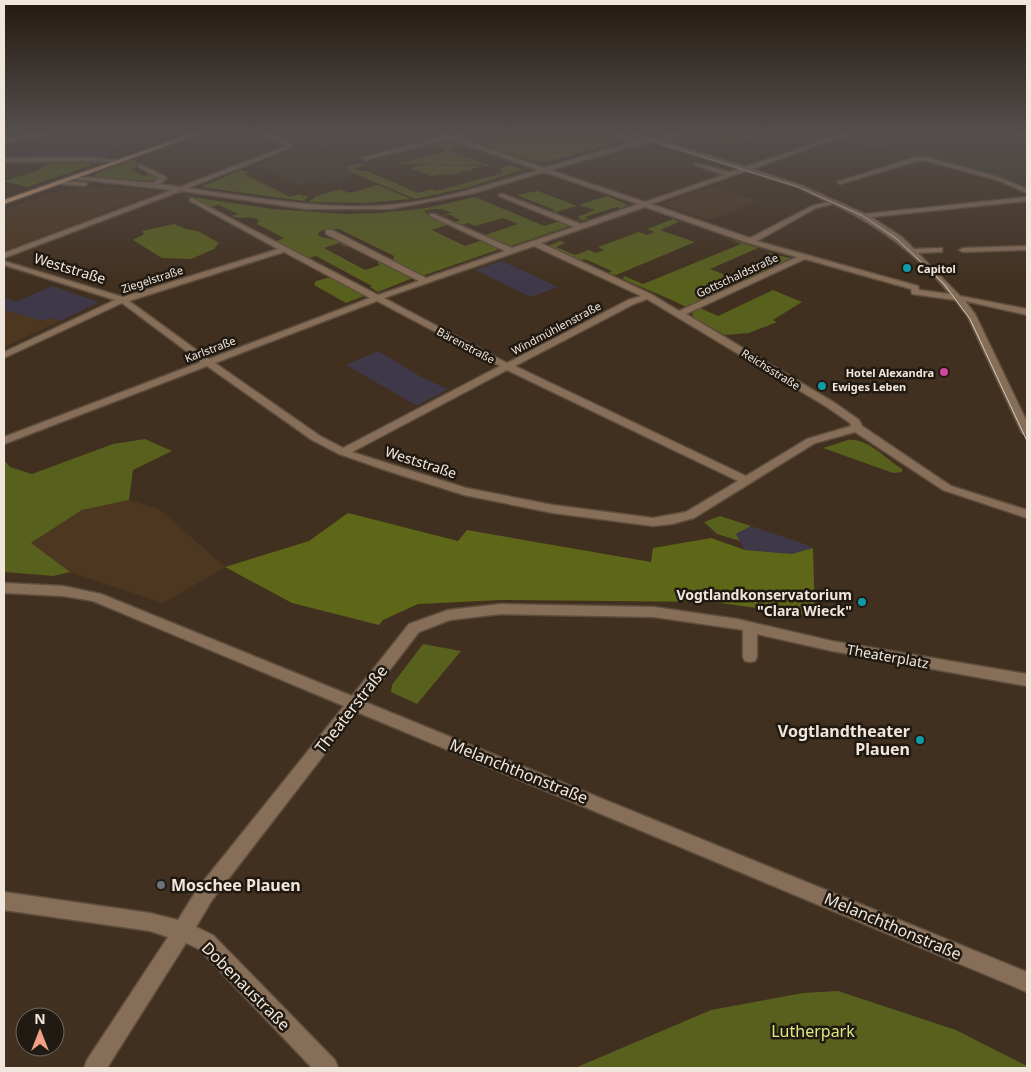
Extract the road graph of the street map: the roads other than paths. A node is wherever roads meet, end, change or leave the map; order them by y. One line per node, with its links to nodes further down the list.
1 (57, 183): 16 (main road)
2 (140, 183): 10 (street)
3 (157, 183): 10 (street)
4 (197, 183): 11 (street)
5 (500, 183): 11 (street)
6 (582, 183): 18 (street, Gottschaldstraße)
7 (709, 183): 18 (street, Karlstraße)
8 (790, 183): 17 (street)
9 (1009, 183): 12 (street)
10 (154, 185): 11 (street)
11 (182, 189): 31 (street)
12 (1027, 191)
13 (500, 195): 21 (street)
14 (1027, 199): 20 (street)
15 (192, 200): 26 (street, Bärenstraße)
16 (4, 202)
17 (835, 202): 20 (street); 23 (street)
18 (645, 205): 21 (street, Karlstraße); 23 (street, Gottschaldstraße)
19 (432, 215): 30 (street)
20 (864, 216): 29 (street)
21 (581, 227): 24 (street, Karlstraße)
22 (329, 232): 34 (street)
23 (751, 241): 32 (street, Gottschaldstraße)
24 (535, 243): 30 (street, Karlstraße); 35 (street, Reichsstraße)
25 (1027, 248): 28 (street)
26 (285, 249): 36 (street, Bärenstraße); 38 (street, Ziegelstraße)
27 (938, 250): 29 (street)
28 (964, 250)
29 (914, 251): 37 (street)
30 (512, 252): 34 (street, Karlstraße)
31 (4, 256)
32 (805, 256): 37 (street, Gottschaldstraße); 40 (street, Gottschaldstraße)
33 (4, 263): 38 (street, Weststraße)
34 (426, 281): 36 (street, Karlstraße)
35 (648, 296): 40 (street, Reichsstraße); 43 (street, Windmühlenstraße)
36 (377, 298): 42 (street, Karlstraße); 43 (street, Bärenstraße)
37 (958, 298): 39 (street, Gottschaldstraße); 45 (street)
38 (123, 300): 41 (street, Ziegelstraße); 42 (street, Weststraße)
39 (1027, 312)
40 (679, 314): 44 (street, Reichsstraße)
41 (4, 355)
42 (209, 362): 46 (street, Karlstraße); 47 (street, Weststraße)
43 (508, 367): 47 (street, Windmühlenstraße); 48 (street, Bärenstraße)
44 (857, 428): 48 (street, Weststraße); 49 (street, Reichsstraße)
45 (1027, 430)
46 (4, 441)
47 (342, 452): 48 (street, Weststraße)
48 (745, 480)
49 (1027, 514)
50 (4, 588): 54 (street, Melanchthonstraße)
51 (750, 627): 52 (street); 53 (street, Theaterplatz); 54 (street, Theaterstraße)
52 (750, 657)
53 (1027, 680)
54 (356, 704): 56 (street, Theaterstraße); 57 (street, Melanchthonstraße)
55 (4, 901): 56 (street, Dobenaustraße)
56 (182, 931): 58 (street, Theaterstraße); 59 (street, Dobenaustraße)
57 (1027, 982)
58 (95, 1068)
59 (327, 1068)

